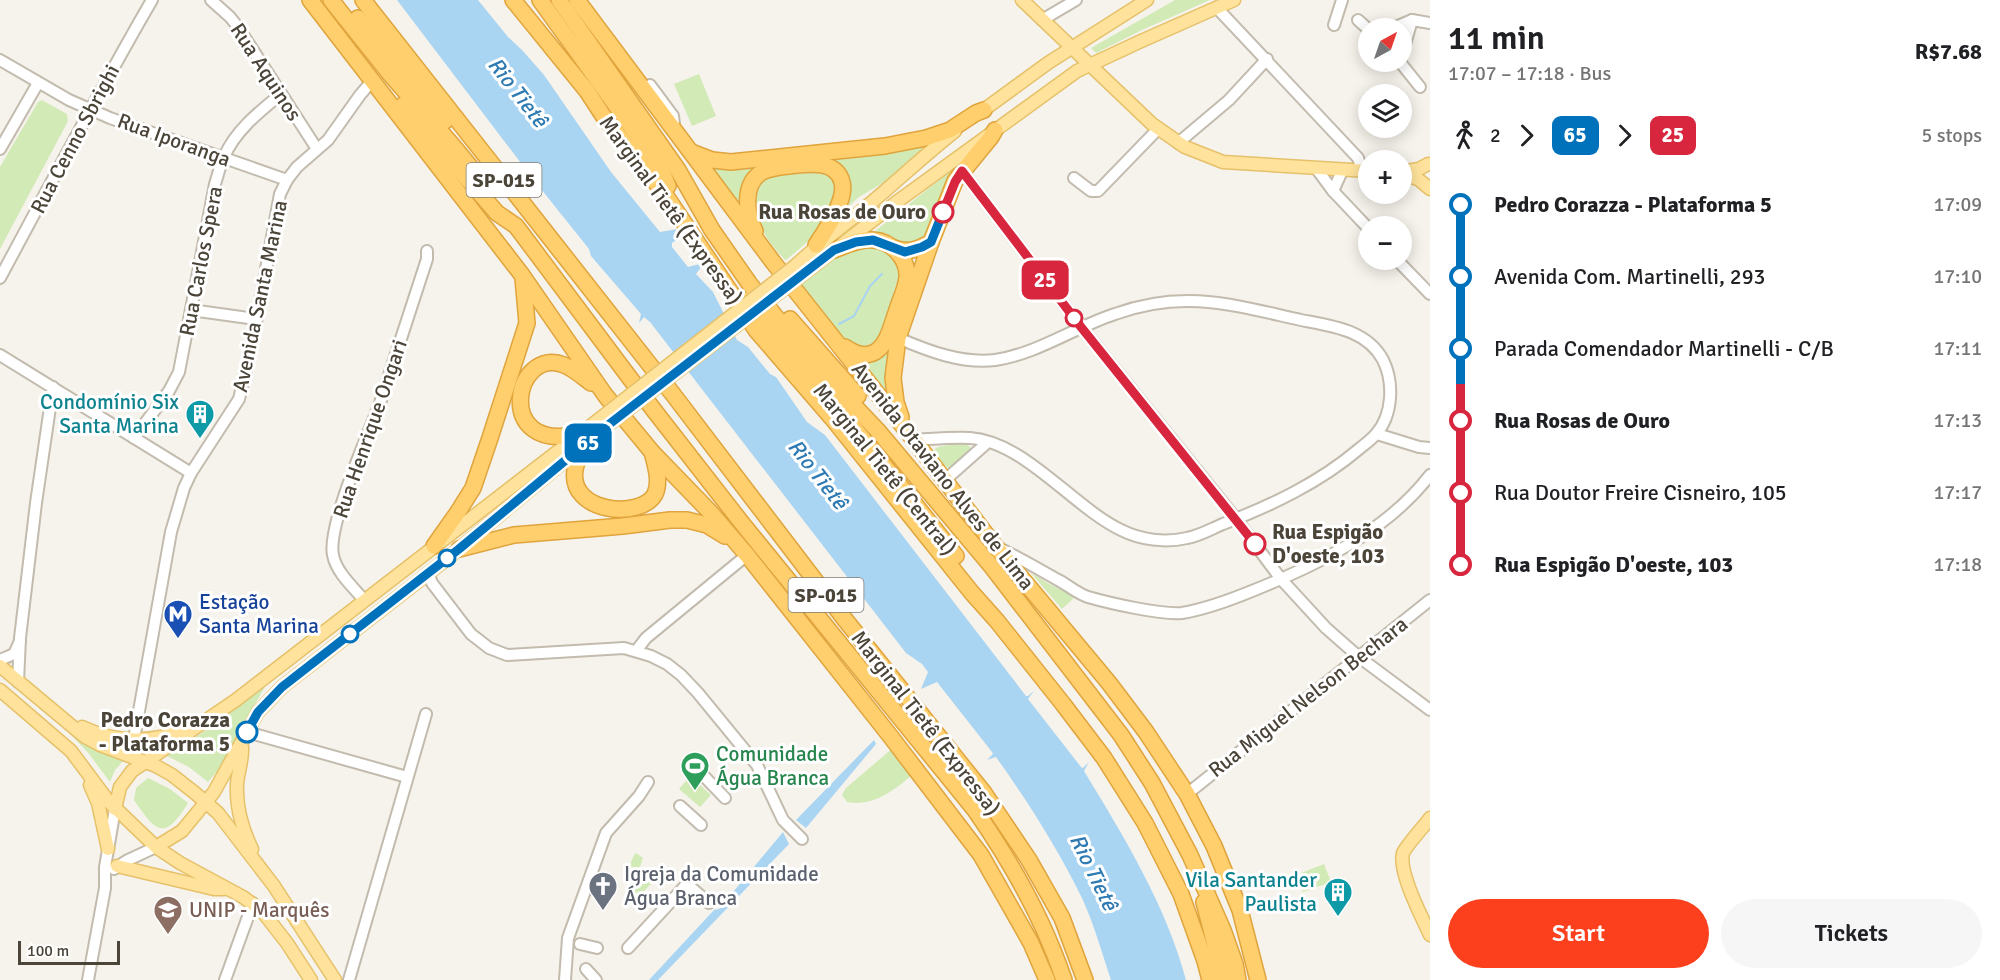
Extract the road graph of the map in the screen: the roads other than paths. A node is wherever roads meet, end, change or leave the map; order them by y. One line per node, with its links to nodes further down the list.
1 (152, 0): 34 (street, Rua Cenno Sbrighi)
2 (211, 0): 33 (street, Rua Aquinos)
3 (310, 0): 28 (highway)
4 (331, 0): 60 (highway)
5 (342, 0): 43 (highway)
6 (363, 0): 43 (highway, Marginal Tietê (Expressa) / SP-015)
7 (513, 0): 32 (highway, Marginal Tietê (Expressa))
8 (540, 0): 56 (highway)
9 (559, 0): 49 (highway, Marginal Tietê (Central))
10 (577, 0): 18 (highway, Avenida Otaviano Alves de Lima)
11 (584, 0): 18 (highway)
12 (1022, 0): 19 (main road)
13 (1076, 0): 19 (street)
14 (1147, 0): 23 (main road)
15 (1234, 0): 17 (main road)
16 (1342, 0): 22 (street)
17 (1217, 8): 24 (street); 26 (main road)
18 (590, 17): 38 (highway, Avenida Otaviano Alves de Lima)
19 (1042, 20): 23 (main road)
20 (1412, 20): 21 (street)
21 (1430, 23)
22 (1334, 25)
23 (1071, 47): 26 (main road); 35 (main road)
24 (1267, 59): 39 (street); 45 (street)
25 (0, 60): 29 (street, Rua Iporanga)
26 (1090, 65): 36 (main road); 37 (main road)
27 (1409, 72): 31 (street)
28 (372, 80): 42 (street, Avenida Santa Marina); 60 (highway); 69 (highway)
29 (38, 83): 34 (street, Rua Iporanga); 41 (street)
30 (650, 85): 38 (street)
31 (1420, 87)
32 (587, 91): 56 (highway); 104 (highway, Marginal Tietê (Expressa))
33 (281, 94): 42 (street, Rua Aquinos); 44 (street, Rua Carlos Spera)
34 (91, 109): 44 (street, Rua Iporanga); 70 (street, Rua Cenno Sbrighi)
35 (984, 110): 40 (highway); 62 (main road)
36 (1158, 129): 39 (main road); 54 (street)
37 (995, 130): 51 (highway); 64 (main road)
38 (675, 133): 40 (highway, Avenida Otaviano Alves de Lima)
39 (1178, 143): 47 (main road)
40 (685, 146): 66 (highway, Avenida Otaviano Alves de Lima)
41 (0, 149)
42 (317, 149): 55 (street, Avenida Santa Marina)
43 (483, 153): 90 (highway, Marginal Tietê (Expressa) / SP-015)
44 (223, 157): 55 (street, Rua Iporanga); 72 (street, Rua Carlos Spera)
45 (1358, 158)
46 (1429, 163): 52 (main road); 57 (main road)
47 (1317, 168): 48 (main road); 58 (street)
48 (1342, 169): 50 (main road); 58 (street)
49 (678, 170): 92 (highway); 105 (highway, Marginal Tietê (Central))
50 (1358, 170)
51 (962, 171): 61 (highway); 74 (street)
52 (1412, 171)
53 (1412, 177): 57 (main road)
54 (1074, 178)
55 (287, 180): 73 (street, Avenida Santa Marina)
56 (668, 186): 87 (highway, Marginal Tietê (Central))
57 (1430, 187)
58 (1333, 191): 59 (street)
59 (1358, 217)
60 (516, 225): 94 (highway)
61 (931, 242): 63 (highway); 75 (highway)
62 (816, 245): 66 (highway); 67 (main road)
63 (894, 248): 64 (highway); 76 (highway)
64 (834, 250): 67 (main road)
65 (428, 251): 102 (street, Rua Henrique Ongari)
66 (773, 262): 76 (highway, Avenida Otaviano Alves de Lima)
67 (799, 270): 83 (main road, bridge)
68 (1407, 270): 71 (street)
69 (522, 275): 79 (highway); 96 (highway)
70 (0, 278)
71 (1430, 294)
72 (191, 310): 73 (street); 82 (street, Rua Carlos Spera)
73 (256, 320): 88 (street, Avenida Santa Marina)
74 (1081, 327): 75 (street); 81 (street); 93 (street)
75 (898, 338): 80 (highway)
76 (838, 342): 80 (highway, Avenida Otaviano Alves de Lima)
77 (0, 355): 78 (street)
78 (53, 387): 82 (street); 106 (street)
79 (605, 395): 83 (highway); 86 (highway)
80 (910, 434): 84 (street); 91 (highway, Avenida Otaviano Alves de Lima)
81 (1377, 434): 85 (street); 93 (street)
82 (134, 438): 88 (street)
83 (582, 439): 86 (highway); 96 (main road); 98 (main road)
84 (987, 442): 91 (street); 93 (street)
85 (1430, 448)
86 (652, 452): 95 (highway)
87 (882, 461): 104 (highway, Marginal Tietê (Central)); 105 (highway)
88 (191, 472): 120 (street, Avenida Santa Marina)
89 (1430, 475): 101 (street)
90 (738, 479): 118 (highway); 158 (highway, Marginal Tietê (Expressa) / SP-015)
91 (944, 481): 92 (highway, Avenida Otaviano Alves de Lima)
92 (954, 494): 97 (highway, Avenida Otaviano Alves de Lima)
93 (1236, 519): 101 (street)
94 (741, 522): 111 (highway); 118 (highway)
95 (736, 542): 98 (highway); 99 (highway)
96 (434, 546): 102 (main road)
97 (995, 546): 101 (street); 126 (highway, Avenida Otaviano Alves de Lima)
98 (459, 549): 100 (main road)
99 (747, 555): 107 (street); 111 (highway)
100 (428, 573): 107 (street); 119 (main road)
101 (1281, 579): 108 (street)
102 (364, 600): 117 (main road)
103 (1430, 600): 108 (street, Rua Miguel Nelson Bechara)
104 (997, 621): 159 (highway, Marginal Tietê (Expressa))
105 (1035, 624): 140 (highway, Marginal Tietê (Central))
106 (20, 638): 109 (street); 112 (street)
107 (636, 651): 133 (street)
108 (1359, 657): 115 (street); 126 (street, Rua Miguel Nelson Bechara)
109 (0, 660)
110 (0, 666): 112 (main road)
111 (842, 674): 156 (highway)
112 (18, 682): 114 (main road)
113 (0, 690): 122 (main road)
114 (54, 710): 120 (main road); 121 (main road)
115 (1430, 710)
116 (426, 714): 124 (street)
117 (208, 720): 120 (main road); 121 (main road)
118 (915, 736): 157 (highway)
119 (245, 737): 124 (street); 128 (main road); 136 (main road)
120 (134, 740)
121 (144, 762): 128 (main road); 130 (main road)
122 (82, 764): 130 (main road); 135 (main road)
123 (699, 771): 127 (street)
124 (407, 777): 153 (street)
125 (648, 782): 154 (street)
126 (1187, 794): 143 (highway, Avenida Otaviano Alves de Lima)
127 (725, 798)
128 (206, 802): 134 (main road); 136 (main road)
129 (680, 806): 132 (street)
130 (115, 808): 134 (main road); 135 (street)
131 (1430, 818): 144 (main road)
132 (701, 825)
133 (802, 838)
134 (156, 847): 137 (street); 139 (main road)
135 (108, 849): 138 (street)
136 (255, 862): 152 (main road)
137 (117, 867): 138 (street); 139 (main road)
138 (105, 888): 149 (street)
139 (229, 889): 141 (main road)
140 (1206, 891): 160 (highway); 161 (highway, Marginal Tietê (Central))
141 (253, 903): 150 (street); 151 (main road)
142 (709, 903): 147 (street)
143 (1240, 910): 162 (highway); 163 (highway, Avenida Otaviano Alves de Lima)
144 (1430, 935)
145 (580, 944): 146 (street)
146 (597, 948)
147 (628, 948)
148 (586, 969): 155 (street)
149 (88, 980)
150 (225, 980)
151 (311, 980)
152 (335, 980)
153 (349, 980)
154 (565, 980)
155 (596, 980)
156 (1047, 980)
157 (1064, 980)
158 (1085, 980)
159 (1210, 980)
160 (1224, 980)
161 (1238, 980)
162 (1246, 980)
163 (1258, 980)

